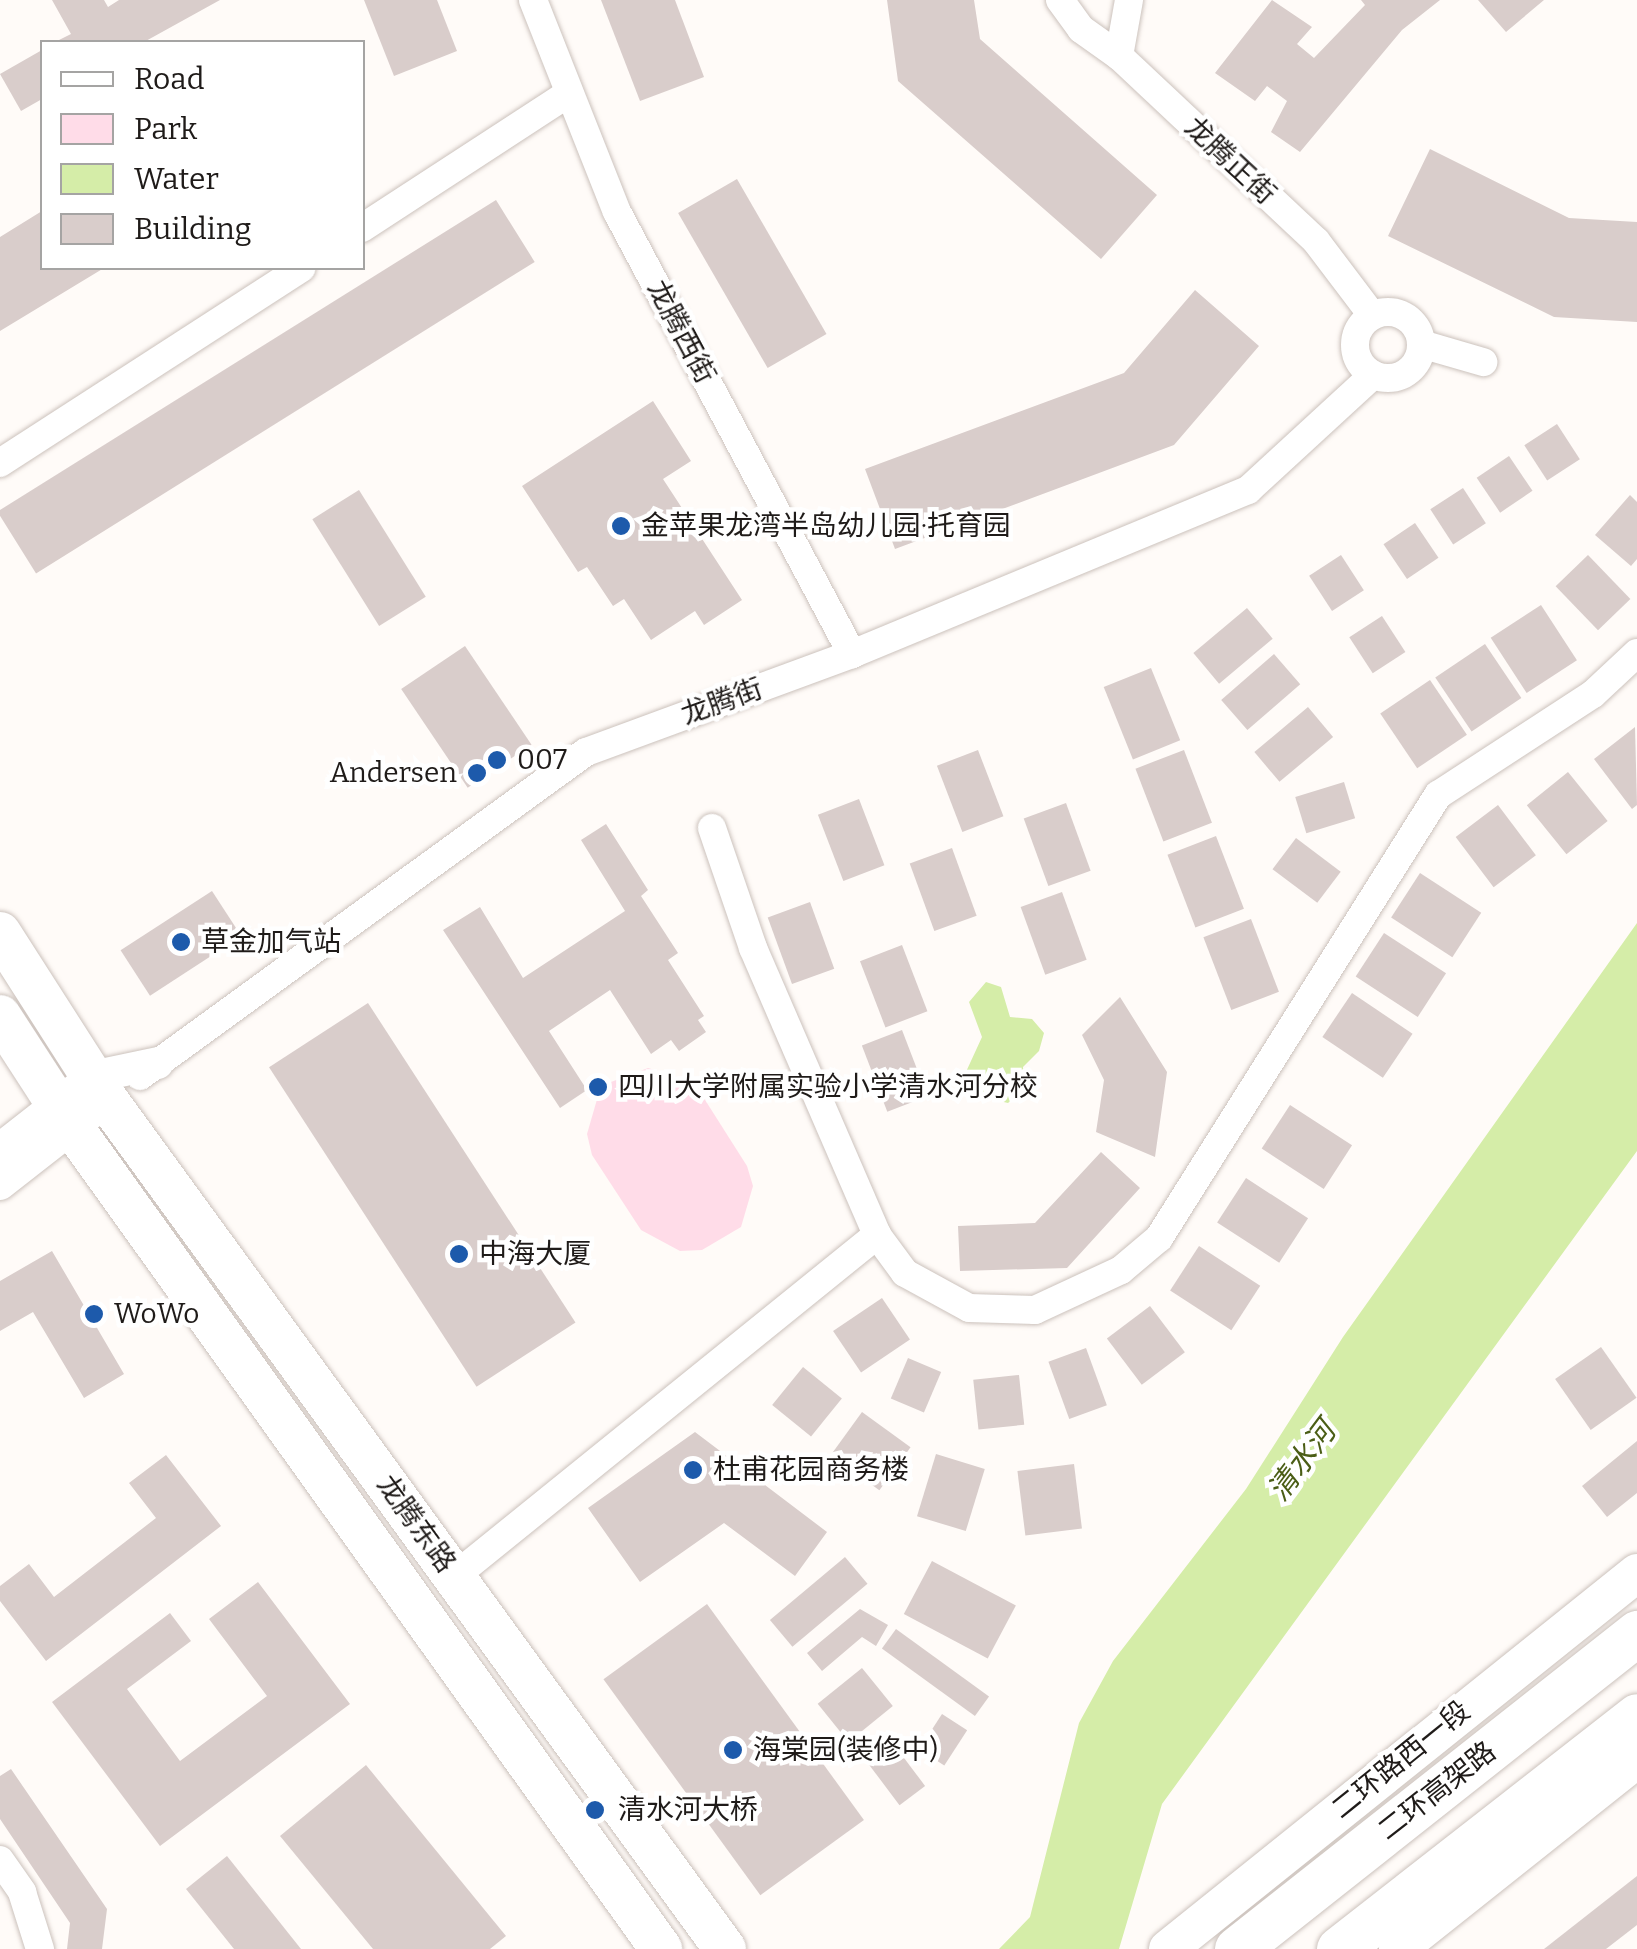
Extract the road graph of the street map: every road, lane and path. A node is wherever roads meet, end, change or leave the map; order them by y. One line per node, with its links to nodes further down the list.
1 (533, 0): 5 (street, 龙腾西街)
2 (1060, 0): 4 (street, 龙腾正街)
3 (1128, 0): 4 (street)
4 (1118, 56): 8 (street, 龙腾正街)
5 (569, 93): 6 (street); 14 (street, 龙腾西街)
6 (365, 226)
7 (298, 270): 12 (street)
8 (1372, 316): 9 (street); 11 (street)
9 (1421, 344): 10 (street); 11 (street)
10 (1483, 362)
11 (1373, 375): 14 (street, 龙腾街)
12 (0, 464)
13 (1637, 653): 23 (street)
14 (852, 654): 18 (street, 龙腾街)
15 (712, 828): 23 (street)
16 (0, 933): 19 (main road, 龙腾东路)
17 (0, 1016): 20 (main road, 龙腾东路)
18 (158, 1062): 19 (street)
19 (99, 1089): 20 (street); 25 (main road, 龙腾东路)
20 (62, 1113): 21 (street); 22 (street); 31 (main road, 龙腾东路)
21 (0, 1150)
22 (0, 1184)
23 (877, 1234): 25 (street)
24 (1637, 1573): 33 (main road, 二环路西一段)
25 (455, 1576): 32 (main road, 龙腾东路)
26 (1637, 1633): 34 (highway, 二环高架路)
27 (1637, 1716): 35 (highway)
28 (1637, 1759): 36 (main road)
29 (0, 1860): 30 (street)
30 (40, 1949)
31 (661, 1949)
32 (725, 1949)
33 (1168, 1949)
34 (1237, 1949)
35 (1339, 1949)
36 (1398, 1949)

